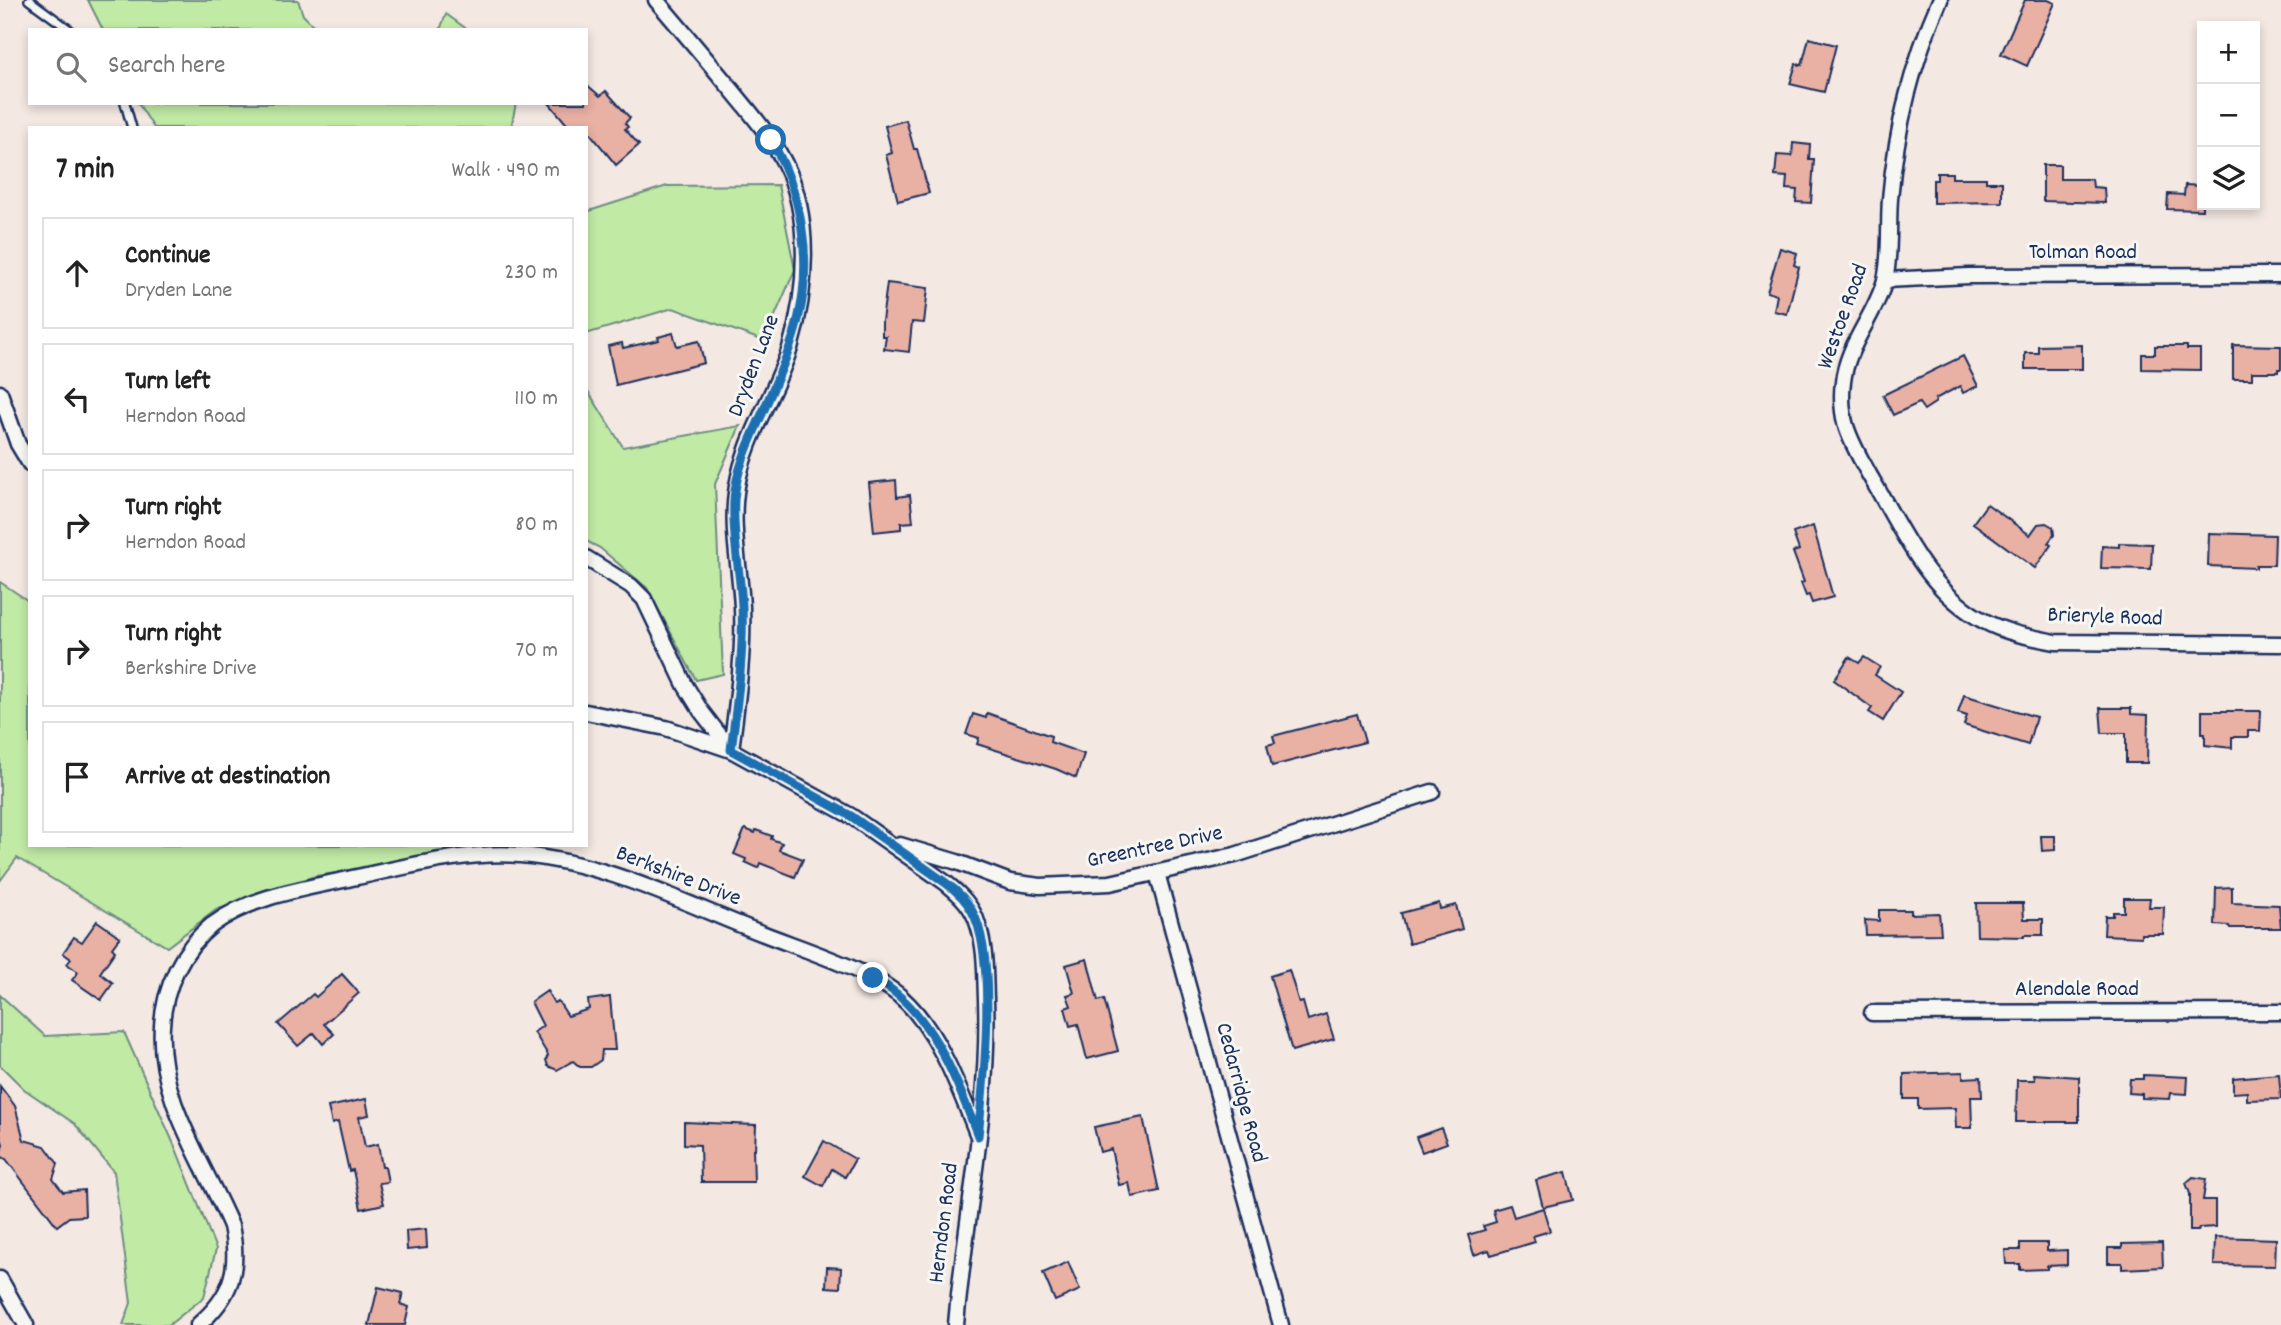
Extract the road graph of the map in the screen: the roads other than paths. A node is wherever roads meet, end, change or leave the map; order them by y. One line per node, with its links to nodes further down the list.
1 (29, 0): 4 (lane)
2 (656, 0): 15 (street, Dryden Lane)
3 (1940, 0): 8 (street, Westoe Road)
4 (67, 28)
5 (126, 105): 6 (lane)
6 (131, 126)
7 (2281, 275): 8 (street, Tolman Road)
8 (1885, 279): 11 (street, Westoe Road)
9 (0, 393): 10 (street)
10 (28, 461)
11 (1916, 556): 13 (street, Brieryle Road)
12 (588, 559): 15 (street, Herndon Road)
13 (2281, 644)
14 (588, 712): 15 (street)
15 (731, 750): 17 (street, Herndon Road)
16 (1432, 792): 18 (street, Greentree Drive)
17 (886, 841): 18 (street, Greentree Drive); 21 (street, Herndon Road)
18 (1157, 873): 26 (street, Cedarridge Road)
19 (2281, 1012): 20 (street, Alendale Road)
20 (1872, 1013)
21 (978, 1136): 24 (street, Berkshire Drive); 25 (street, Herndon Road)
22 (0, 1279): 23 (street)
23 (26, 1325)
24 (198, 1325)
25 (956, 1325)
26 (1281, 1325)

